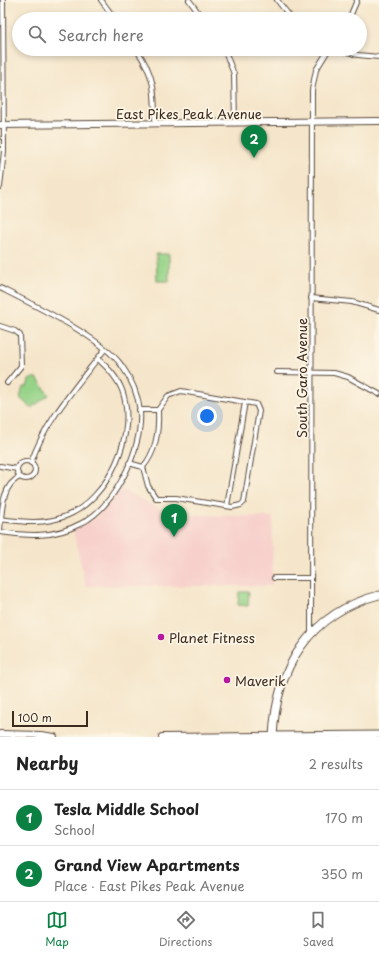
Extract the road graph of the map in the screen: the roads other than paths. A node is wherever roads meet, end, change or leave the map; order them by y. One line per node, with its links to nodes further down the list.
1 (3, 0): 19 (street)
2 (101, 0): 6 (street)
3 (189, 0): 7 (street)
4 (277, 0): 8 (street)
5 (357, 0): 9 (street)
6 (110, 12)
7 (198, 12)
8 (286, 12)
9 (352, 12)
10 (367, 55): 14 (street)
11 (141, 56): 18 (street)
12 (227, 56): 17 (street)
13 (324, 56): 16 (street, South Garo Avenue)
14 (379, 57)
15 (379, 121): 16 (main road, East Pikes Peak Avenue)
16 (312, 122): 17 (main road, East Pikes Peak Avenue); 22 (street, South Garo Avenue)
17 (236, 123): 18 (main road, East Pikes Peak Avenue)
18 (155, 124): 19 (main road, East Pikes Peak Avenue)
19 (2, 125): 20 (street)
20 (0, 187)
21 (0, 288): 25 (street)
22 (311, 298): 23 (street); 28 (street, South Garo Avenue)
23 (379, 310)
24 (0, 326): 29 (street)
25 (105, 349): 26 (street); 32 (street)
26 (98, 359): 34 (street); 41 (street)
27 (278, 372): 28 (street)
28 (311, 372): 30 (street); 44 (street, South Garo Avenue)
29 (7, 383)
30 (379, 394)
31 (245, 402): 33 (street); 40 (street); 40 (street)
32 (140, 410): 33 (street); 35 (street)
33 (158, 410): 37 (street)
34 (31, 463): 38 (street); 39 (street)
35 (129, 463): 37 (street); 42 (street)
36 (0, 466): 38 (street)
37 (143, 467): 40 (street)
38 (17, 469): 39 (street)
39 (20, 477): 41 (street)
40 (227, 506)
41 (1, 519): 42 (street)
42 (0, 531)
43 (274, 578): 44 (street)
44 (311, 578): 46 (street, South Garo Avenue)
45 (379, 595): 46 (main road)
46 (311, 634): 49 (main road)
47 (0, 734): 50 (main road)
48 (379, 735): 49 (main road)
49 (273, 736): 51 (main road)
50 (54, 737)
51 (162, 737)

